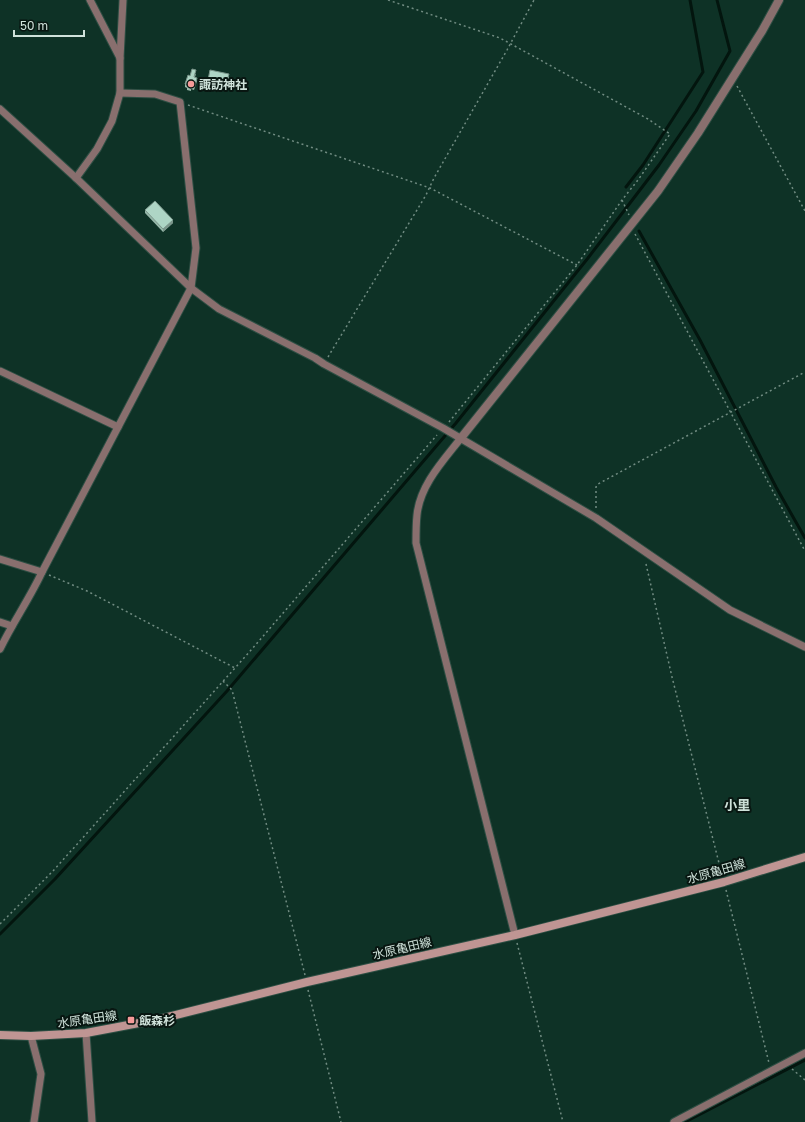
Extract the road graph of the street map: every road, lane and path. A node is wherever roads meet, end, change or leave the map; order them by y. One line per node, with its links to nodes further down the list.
1 (90, 0): 7 (street)
2 (122, 0): 7 (street)
3 (388, 0): 6 (path)
4 (534, 0): 6 (path)
5 (779, 0): 8 (street)
6 (510, 44): 13 (path); 14 (path)
7 (120, 58): 9 (street)
8 (733, 77): 15 (path); 17 (street)
9 (120, 93): 10 (street); 12 (street)
10 (180, 102): 13 (path); 19 (street)
11 (0, 109): 12 (street)
12 (76, 178): 19 (street)
13 (430, 188): 18 (path); 20 (path)
14 (622, 201): 16 (path); 18 (path)
15 (805, 211)
16 (630, 215)
17 (630, 225): 23 (path); 26 (street)
18 (577, 265): 25 (path)
19 (191, 288): 20 (street); 24 (street)
20 (324, 364): 25 (street)
21 (0, 371): 24 (street)
22 (805, 372): 23 (path)
23 (731, 412): 27 (path); 28 (path)
24 (118, 426): 31 (street)
25 (443, 428): 26 (street); 36 (path)
26 (461, 438): 27 (street); 41 (street)
27 (596, 518): 29 (street)
28 (805, 551)
29 (646, 552): 34 (street); 39 (path)
30 (0, 559): 31 (street)
31 (42, 572): 33 (street); 36 (path)
32 (0, 622): 33 (street)
33 (12, 626): 35 (street)
34 (805, 646)
35 (0, 648)
36 (235, 668): 37 (path)
37 (223, 681): 40 (path); 42 (path)
38 (805, 857): 39 (main road, 水原亀田線)
39 (724, 882): 41 (main road, 水原亀田線); 47 (path)
40 (0, 924)
41 (515, 935): 42 (main road, 水原亀田線); 53 (path)
42 (307, 982): 43 (main road, 水原亀田線); 52 (path)
43 (86, 1033): 45 (main road, 水原亀田線); 51 (street)
44 (0, 1035): 45 (main road, 水原亀田線)
45 (32, 1036): 50 (street)
46 (805, 1053): 47 (street)
47 (772, 1070): 54 (street)
48 (793, 1070): 49 (path)
49 (805, 1080)
50 (34, 1122)
51 (92, 1122)
52 (341, 1122)
53 (563, 1122)
54 (674, 1122)

